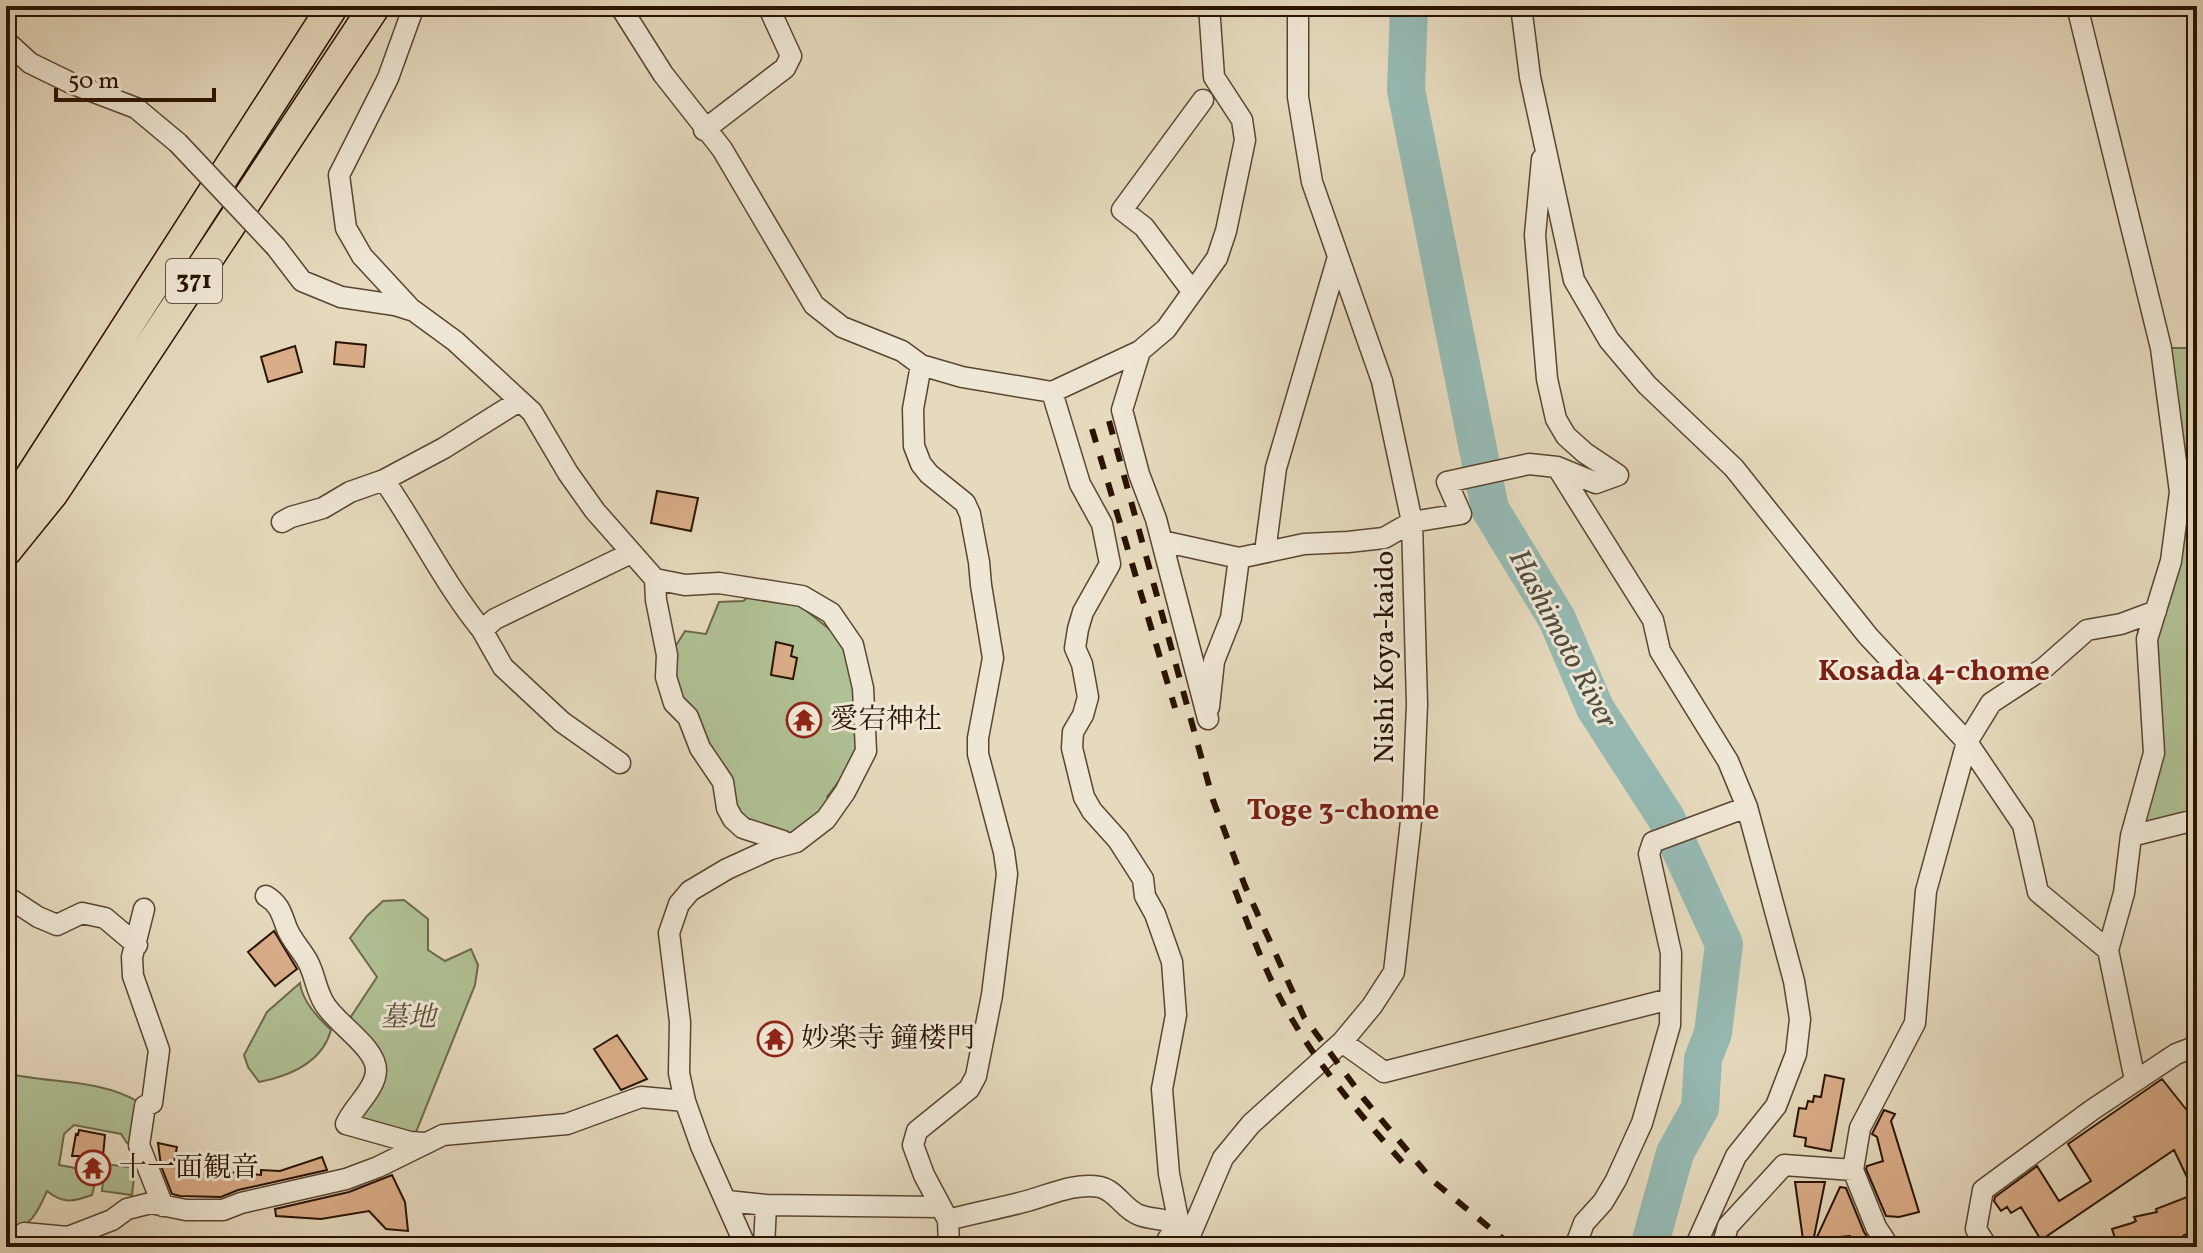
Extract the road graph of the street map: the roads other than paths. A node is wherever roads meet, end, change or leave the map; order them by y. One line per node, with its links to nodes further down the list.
1 (333, 6): 23 (highway, 371)
2 (375, 6): 27 (highway, 371)
3 (414, 6): 16 (street)
4 (620, 6): 12 (street)
5 (768, 6): 12 (street)
6 (1209, 6): 15 (street)
7 (1298, 6): 14 (street, Nishi Koya-kaido)
8 (1521, 6): 13 (street)
9 (2077, 6): 32 (street)
10 (6, 41): 16 (street, bridge)
11 (1203, 100): 15 (street)
12 (704, 130): 18 (street)
13 (1544, 143): 21 (street); 34 (street)
14 (1338, 257): 25 (street, Nishi Koya-kaido); 28 (street)
15 (1192, 291): 17 (street)
16 (414, 311): 20 (street)
17 (1140, 351): 19 (street); 26 (street)
18 (921, 365): 19 (street); 55 (street)
19 (1052, 392): 57 (street)
20 (519, 401): 22 (street); 29 (street)
21 (1557, 467): 25 (street); 36 (street)
22 (384, 480): 24 (street); 33 (street)
23 (6, 509)
24 (282, 522)
25 (1412, 522): 28 (street); 46 (street, Nishi Koya-kaido)
26 (1162, 541): 30 (street); 30 (street)
27 (6, 551)
28 (1265, 552): 30 (street)
29 (631, 553): 31 (street); 33 (street)
30 (1239, 558)
31 (655, 579): 39 (street); 39 (street)
32 (2156, 611): 34 (street); 38 (street)
33 (482, 630): 35 (street)
34 (1967, 742): 44 (street); 51 (street)
35 (620, 763)
36 (1747, 807): 45 (street); 64 (street)
37 (2195, 819): 38 (street)
38 (2131, 836): 44 (street)
39 (785, 845): 49 (street)
40 (6, 896): 43 (street)
41 (266, 896): 50 (street)
42 (144, 909): 43 (street)
43 (137, 945): 54 (street)
44 (2108, 950): 48 (street)
45 (1670, 999): 46 (street); 63 (street)
46 (1342, 1042): 57 (street, Nishi Koya-kaido)
47 (2197, 1046): 48 (street)
48 (2135, 1080): 67 (street)
49 (685, 1101): 50 (street); 52 (street)
50 (424, 1143): 54 (street)
51 (1853, 1170): 65 (street); 66 (street)
52 (727, 1201): 53 (street); 59 (street)
53 (766, 1205): 55 (street); 60 (street)
54 (163, 1206): 56 (street)
55 (944, 1214): 57 (street); 61 (street)
56 (24, 1233)
57 (1184, 1236): 62 (street, Nishi Koya-kaido)
58 (2197, 1244): 68 (street)
59 (746, 1247)
60 (764, 1247)
61 (949, 1247)
62 (1165, 1247)
63 (1575, 1247)
64 (1695, 1247)
65 (1722, 1247)
66 (1889, 1247)
67 (1987, 1247)
68 (2189, 1247)

